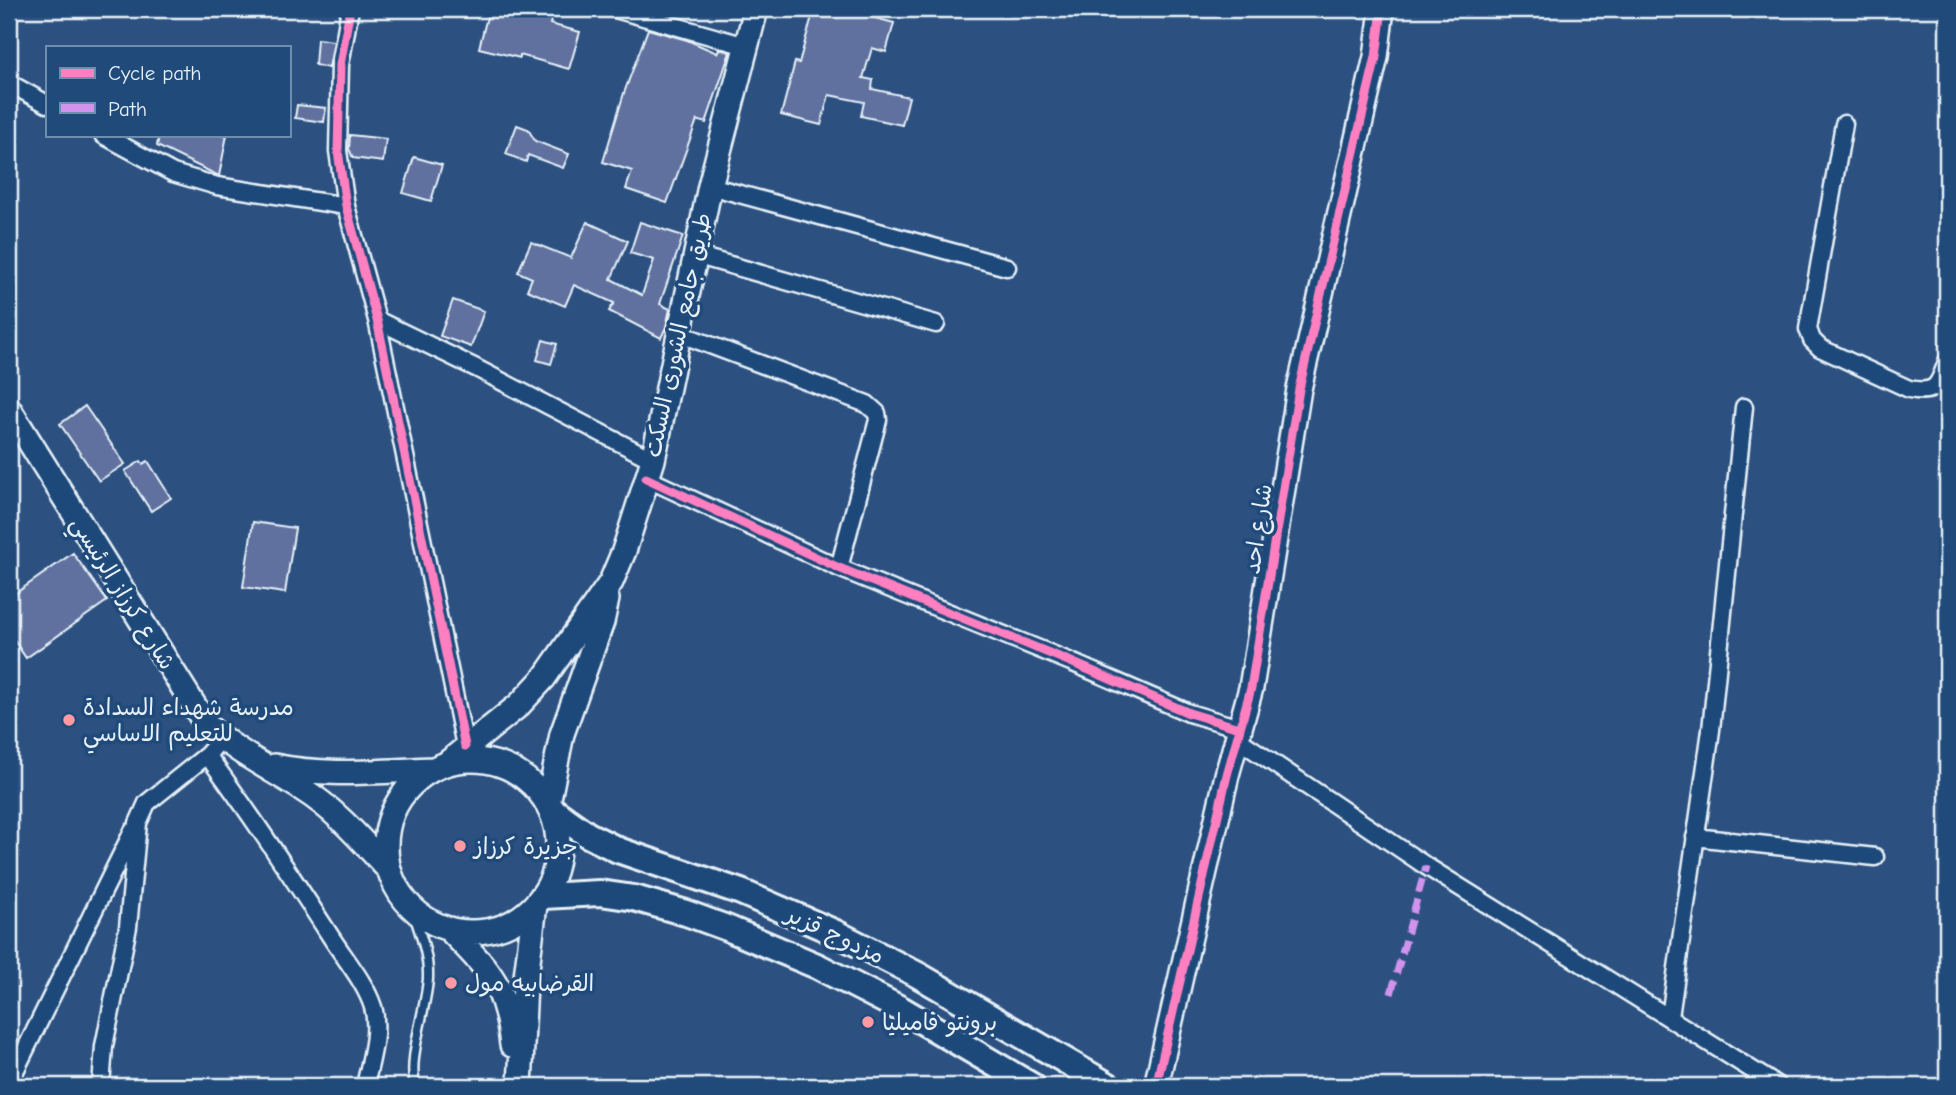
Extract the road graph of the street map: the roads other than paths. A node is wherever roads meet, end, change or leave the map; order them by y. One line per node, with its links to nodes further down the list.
1 (350, 9): 11 (street)
2 (615, 9): 5 (street)
3 (756, 9): 5 (main road, طريق جامع الشورى السكت)
4 (1382, 9): 23 (main road, شارع احد)
5 (746, 46): 10 (main road, طريق جامع الشورى السكت)
6 (9, 83): 7 (street)
7 (46, 103)
8 (1844, 124): 17 (street)
9 (105, 136): 11 (street)
10 (710, 186): 12 (main road, طريق جامع الشورى السكت); 13 (street)
11 (346, 206): 14 (street)
12 (695, 255): 15 (street); 16 (main road, طريق جامع الشورى السكت)
13 (1007, 267)
14 (377, 320): 20 (street); 25 (street)
15 (936, 324)
16 (678, 333): 20 (main road, طريق جامع الشورى السكت); 21 (street)
17 (1947, 362)
18 (1744, 407): 30 (street)
19 (9, 409): 24 (main road, شارع كرزاز الرئيسي)
20 (649, 469): 21 (street); 22 (main road, طريق جامع الشورى السكت)
21 (839, 568): 23 (street)
22 (611, 582): 25 (main road, طريق جامع الشورى السكت); 28 (main road)
23 (1237, 733): 36 (street); 45 (main road, شارع احد)
24 (214, 747): 26 (main road, شارع كرزاز الرئيسي); 29 (street); 40 (street)
25 (464, 747): 27 (main road, طريق جامع الشورى السكت)
26 (254, 761): 27 (main road, شارع كرزاز الرئيسي); 32 (main road, شارع كرزاز الرئيسي)
27 (439, 766): 28 (main road); 32 (main road)
28 (549, 806): 33 (main road); 44 (main road, مزدوج قزير)
29 (138, 823): 38 (street); 39 (street)
30 (1695, 837): 31 (street); 36 (street)
31 (1875, 857)
32 (389, 870): 34 (main road)
33 (539, 901): 35 (main road); 42 (main road); 43 (main road, مزدوج قزير)
34 (412, 908): 35 (main road); 41 (lane)
35 (449, 929): 42 (main road)
36 (1670, 1017): 37 (street)
37 (1759, 1081): 46 (street)
38 (9, 1083)
39 (102, 1086)
40 (365, 1086)
41 (416, 1086)
42 (519, 1086)
43 (1032, 1086)
44 (1109, 1086)
45 (1156, 1086)
46 (1778, 1086)

